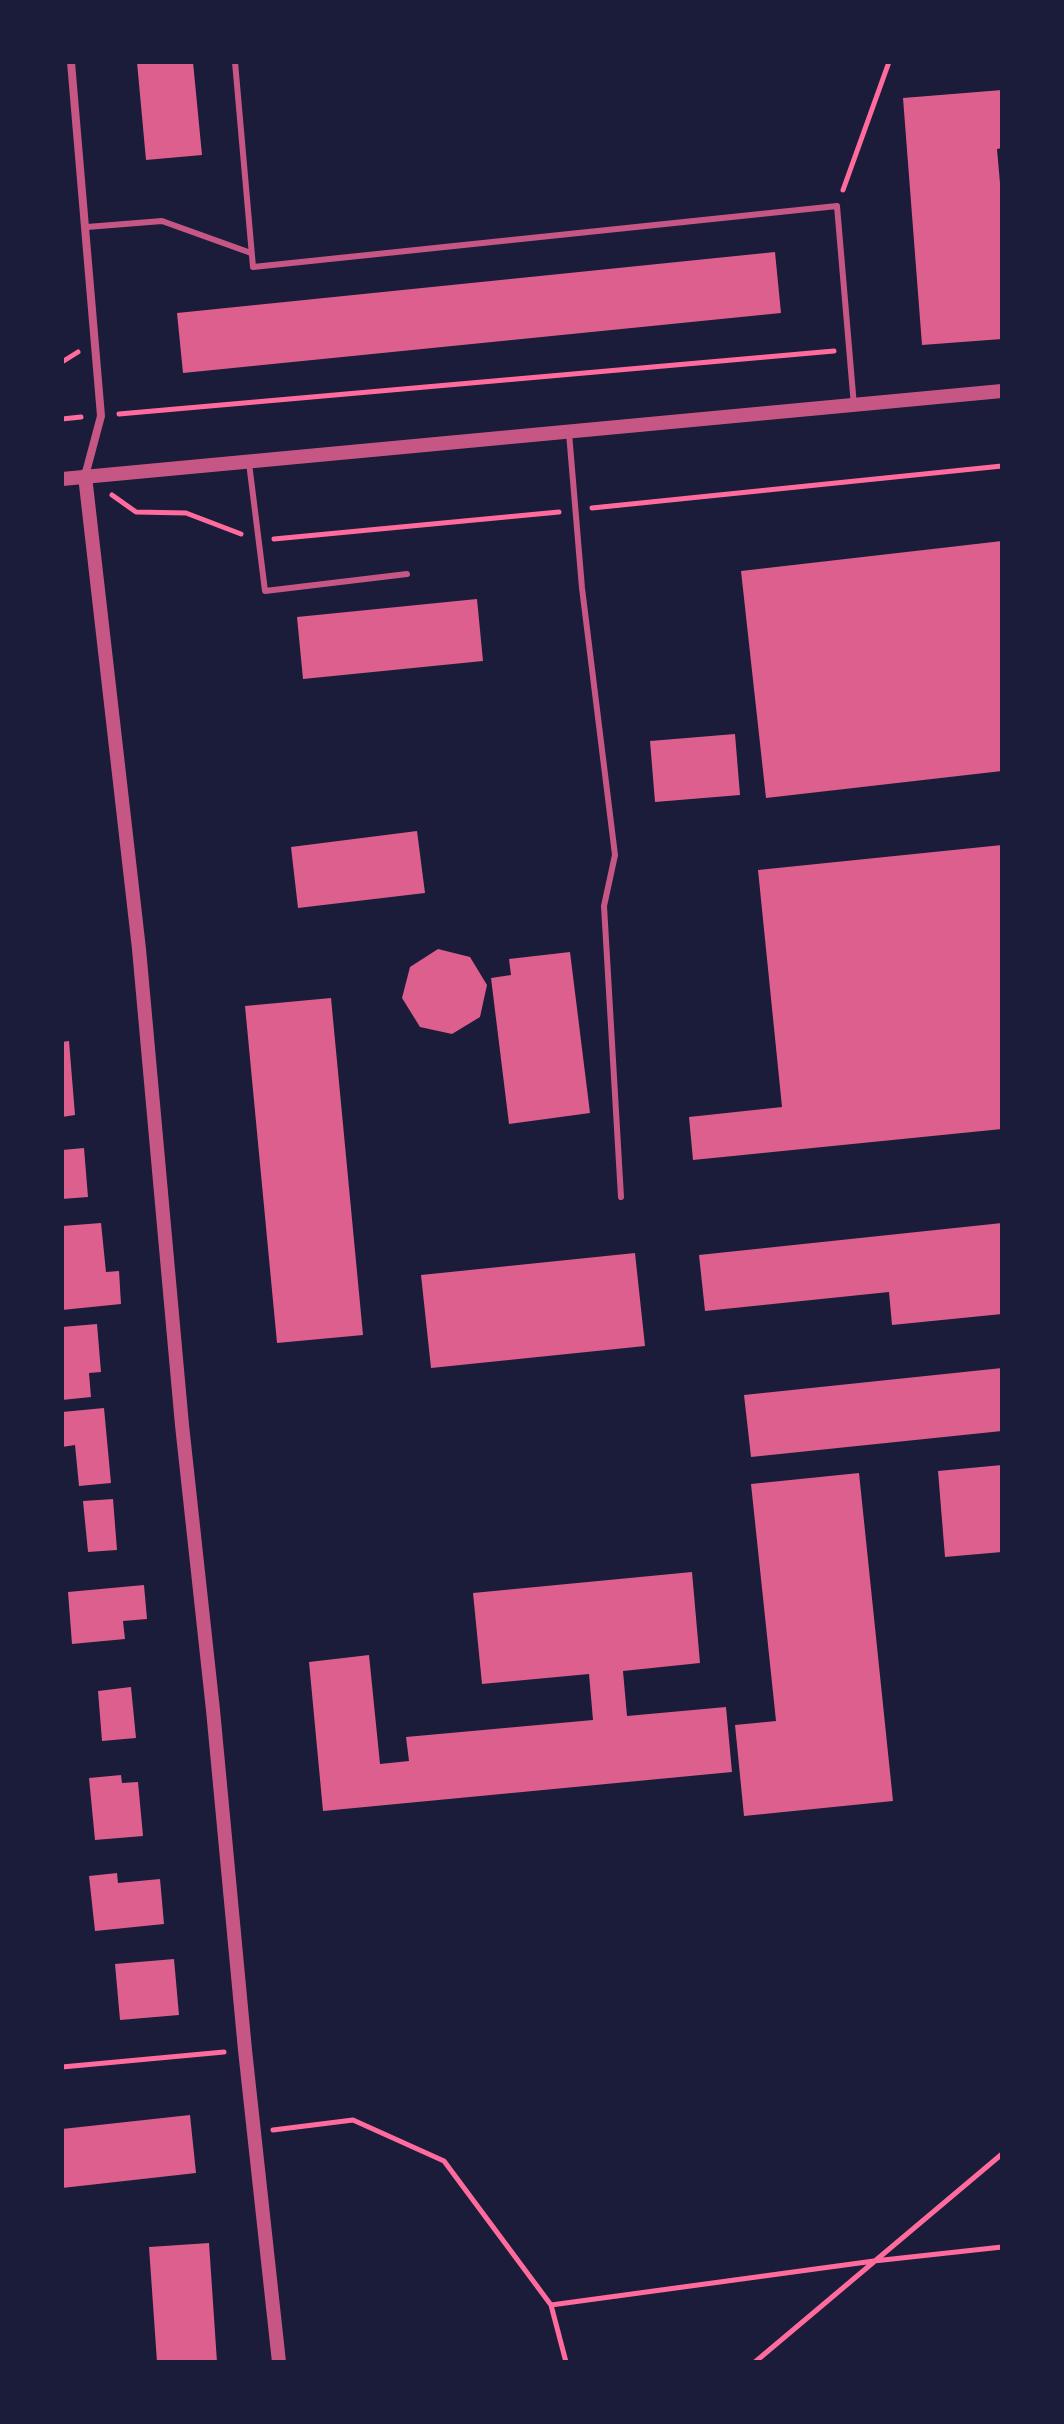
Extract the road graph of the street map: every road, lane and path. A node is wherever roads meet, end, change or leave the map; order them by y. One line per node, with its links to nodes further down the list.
1 (71, 62): 5 (street)
2 (235, 62): 6 (lane)
3 (889, 62): 4 (path)
4 (837, 206): 6 (lane); 7 (lane)
5 (87, 227): 6 (lane); 10 (street)
6 (251, 253)
7 (850, 350): 9 (lane); 10 (path)
8 (1002, 391): 9 (street)
9 (854, 406): 11 (street)
10 (101, 416): 14 (street)
11 (569, 432): 12 (street); 16 (lane)
12 (248, 461): 14 (street); 17 (lane)
13 (1002, 466): 16 (path)
14 (85, 476): 15 (street); 17 (path); 20 (street)
15 (62, 479)
16 (575, 510): 17 (path); 19 (lane)
17 (258, 540): 18 (lane)
18 (407, 574)
19 (621, 1197)
20 (245, 2050): 21 (path); 22 (street)
21 (62, 2067)
22 (254, 2132): 26 (path); 27 (street)
23 (1002, 2154): 25 (path)
24 (1002, 2247): 25 (path)
25 (874, 2261): 26 (path); 29 (path)
26 (551, 2305): 28 (path)
27 (279, 2362)
28 (566, 2362)
29 (755, 2362)

